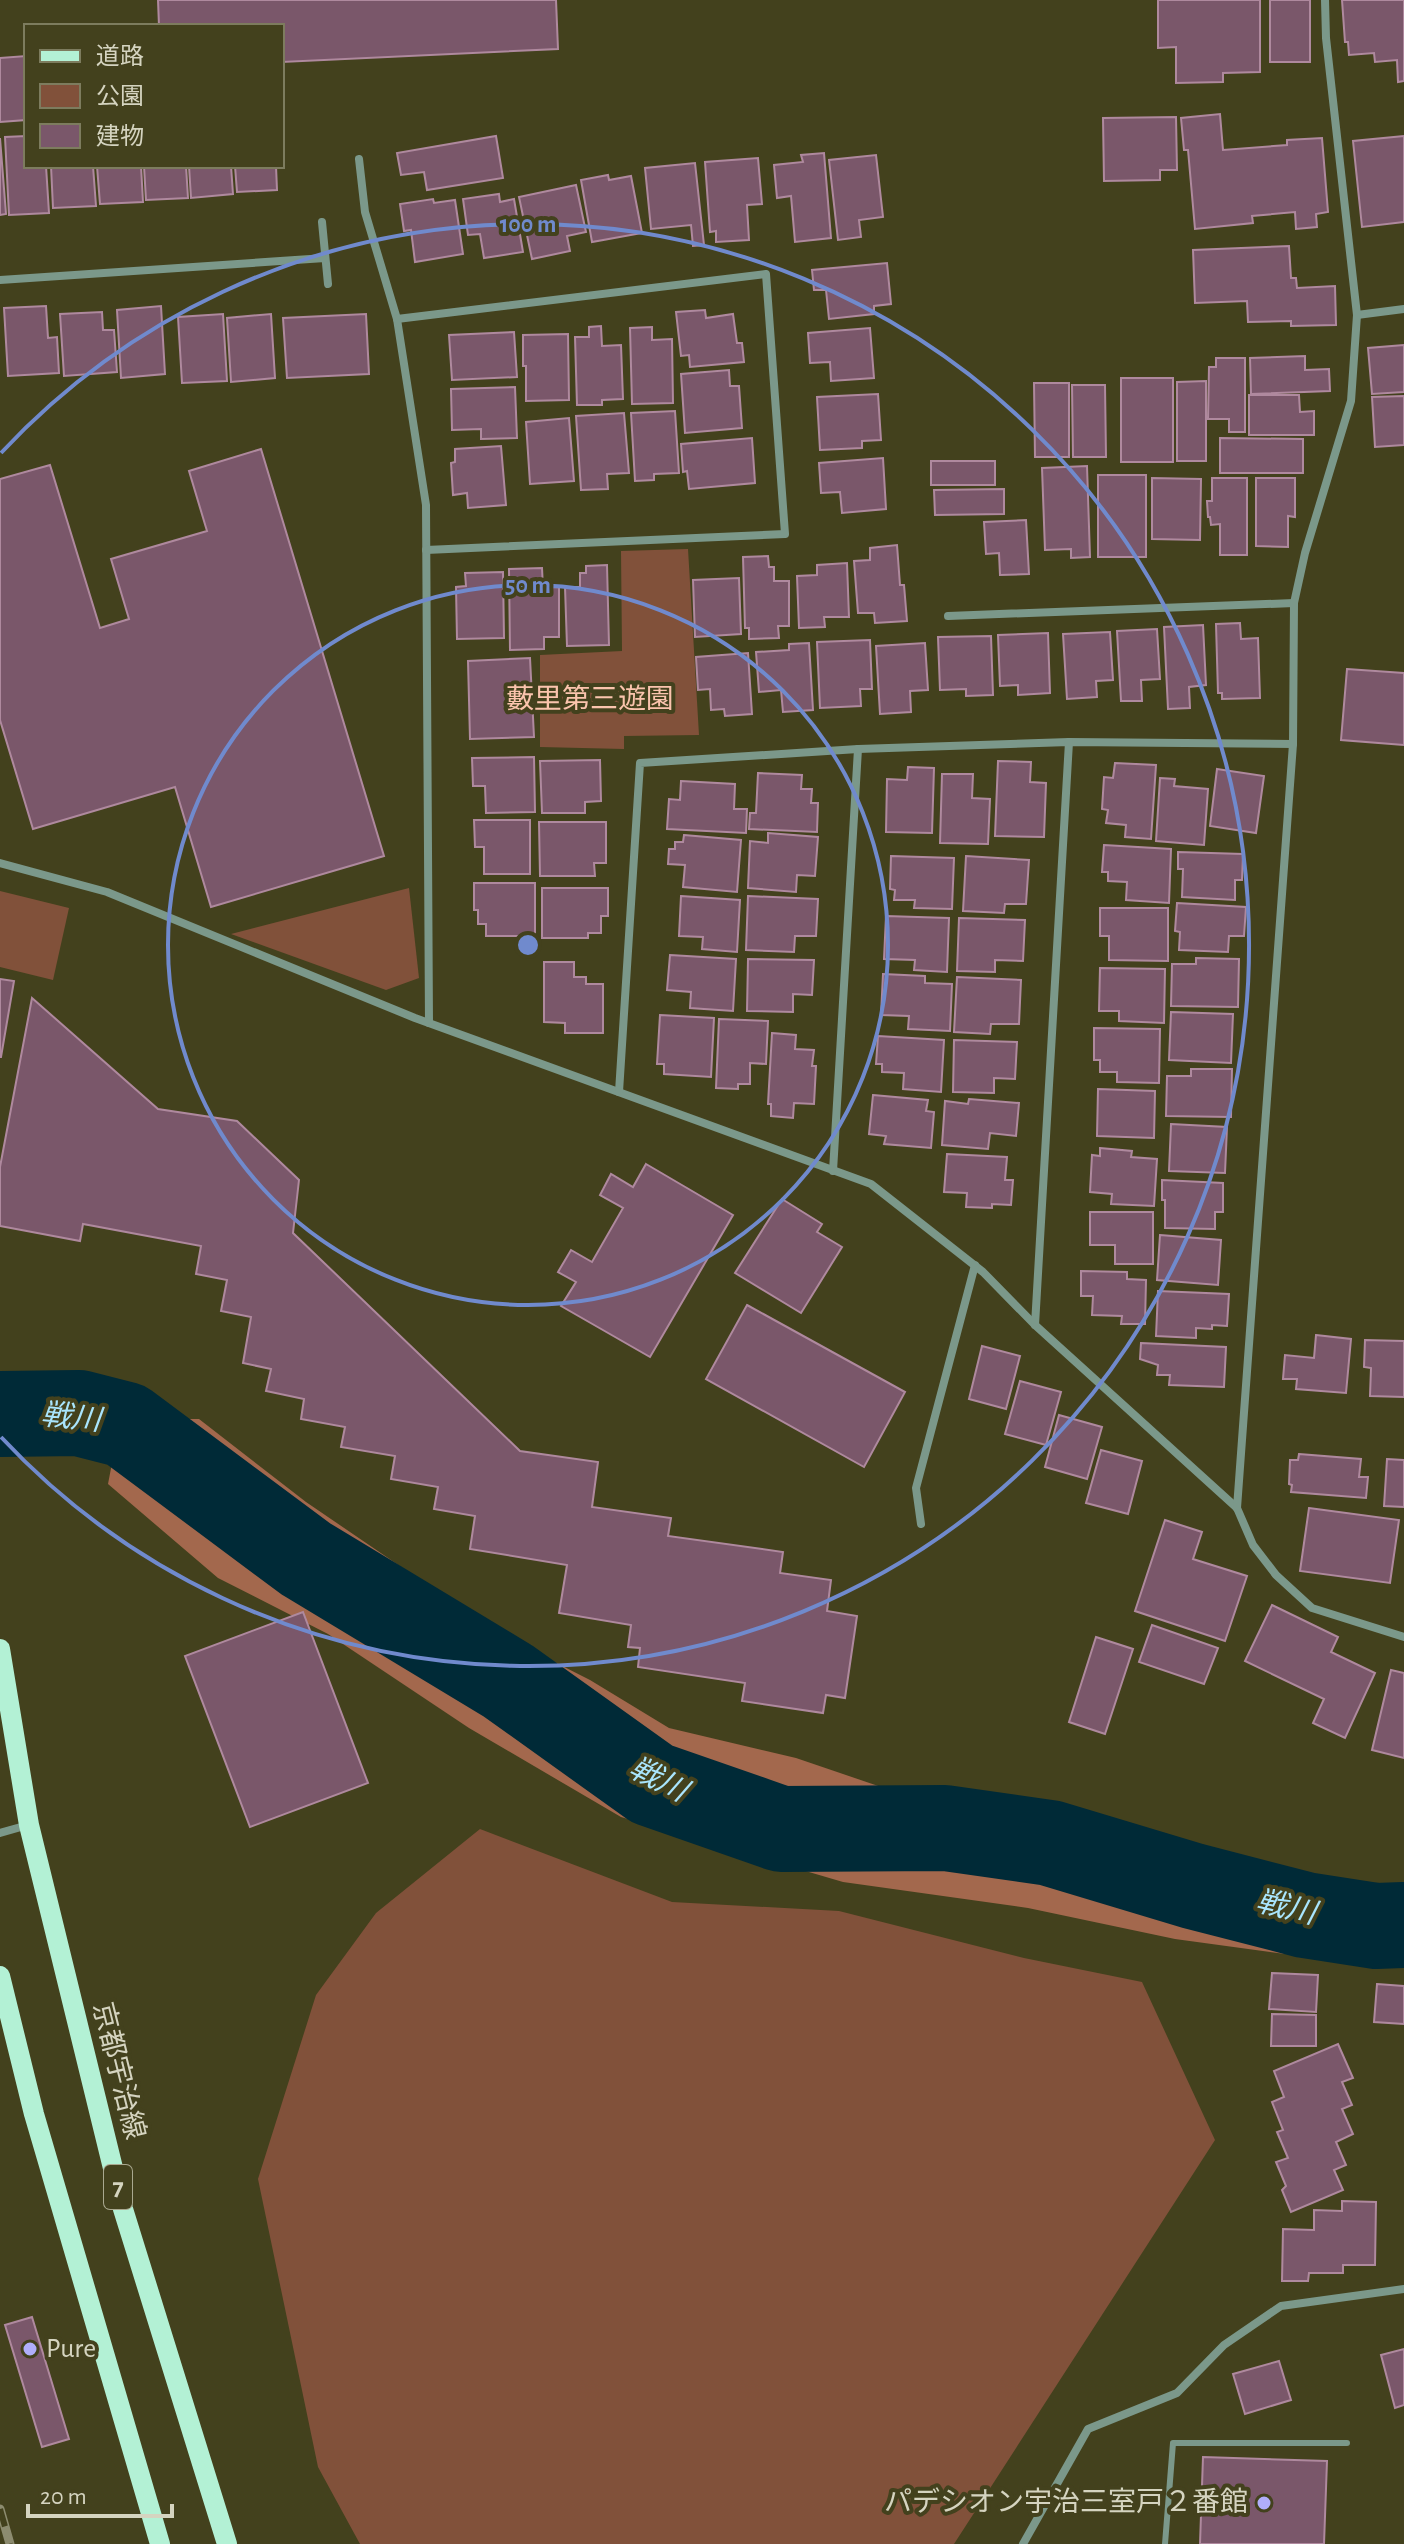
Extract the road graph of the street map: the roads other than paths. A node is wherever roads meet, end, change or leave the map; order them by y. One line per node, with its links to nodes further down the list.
1 (1325, 0): 8 (street)
2 (359, 159): 9 (street)
3 (322, 222): 4 (street)
4 (325, 258): 5 (street); 6 (street)
5 (0, 280)
6 (328, 284)
7 (1404, 309): 8 (street)
8 (1357, 315): 11 (street)
9 (397, 319): 10 (street); 10 (street)
10 (426, 550): 17 (street)
11 (1294, 603): 12 (street); 14 (street)
12 (948, 616)
13 (1069, 742): 14 (street); 15 (street); 21 (street)
14 (1293, 744): 22 (street)
15 (858, 749): 18 (street); 19 (street)
16 (0, 863): 17 (street)
17 (429, 1023): 18 (street)
18 (619, 1092): 19 (street)
19 (833, 1171): 20 (street)
20 (975, 1265): 21 (street); 23 (street)
21 (1035, 1325): 22 (street)
22 (1237, 1508): 24 (street)
23 (921, 1524)
24 (1404, 1637)
25 (0, 1649): 26 (main road, 京都宇治線 / 7)
26 (29, 1825): 27 (street); 32 (main road, 京都宇治線 / 7)
27 (0, 1833)
28 (0, 1976): 31 (main road, 7)
29 (1404, 2289): 33 (street)
30 (1347, 2443): 34 (lane)
31 (160, 2544)
32 (227, 2544)
33 (1023, 2544)
34 (1165, 2544)

